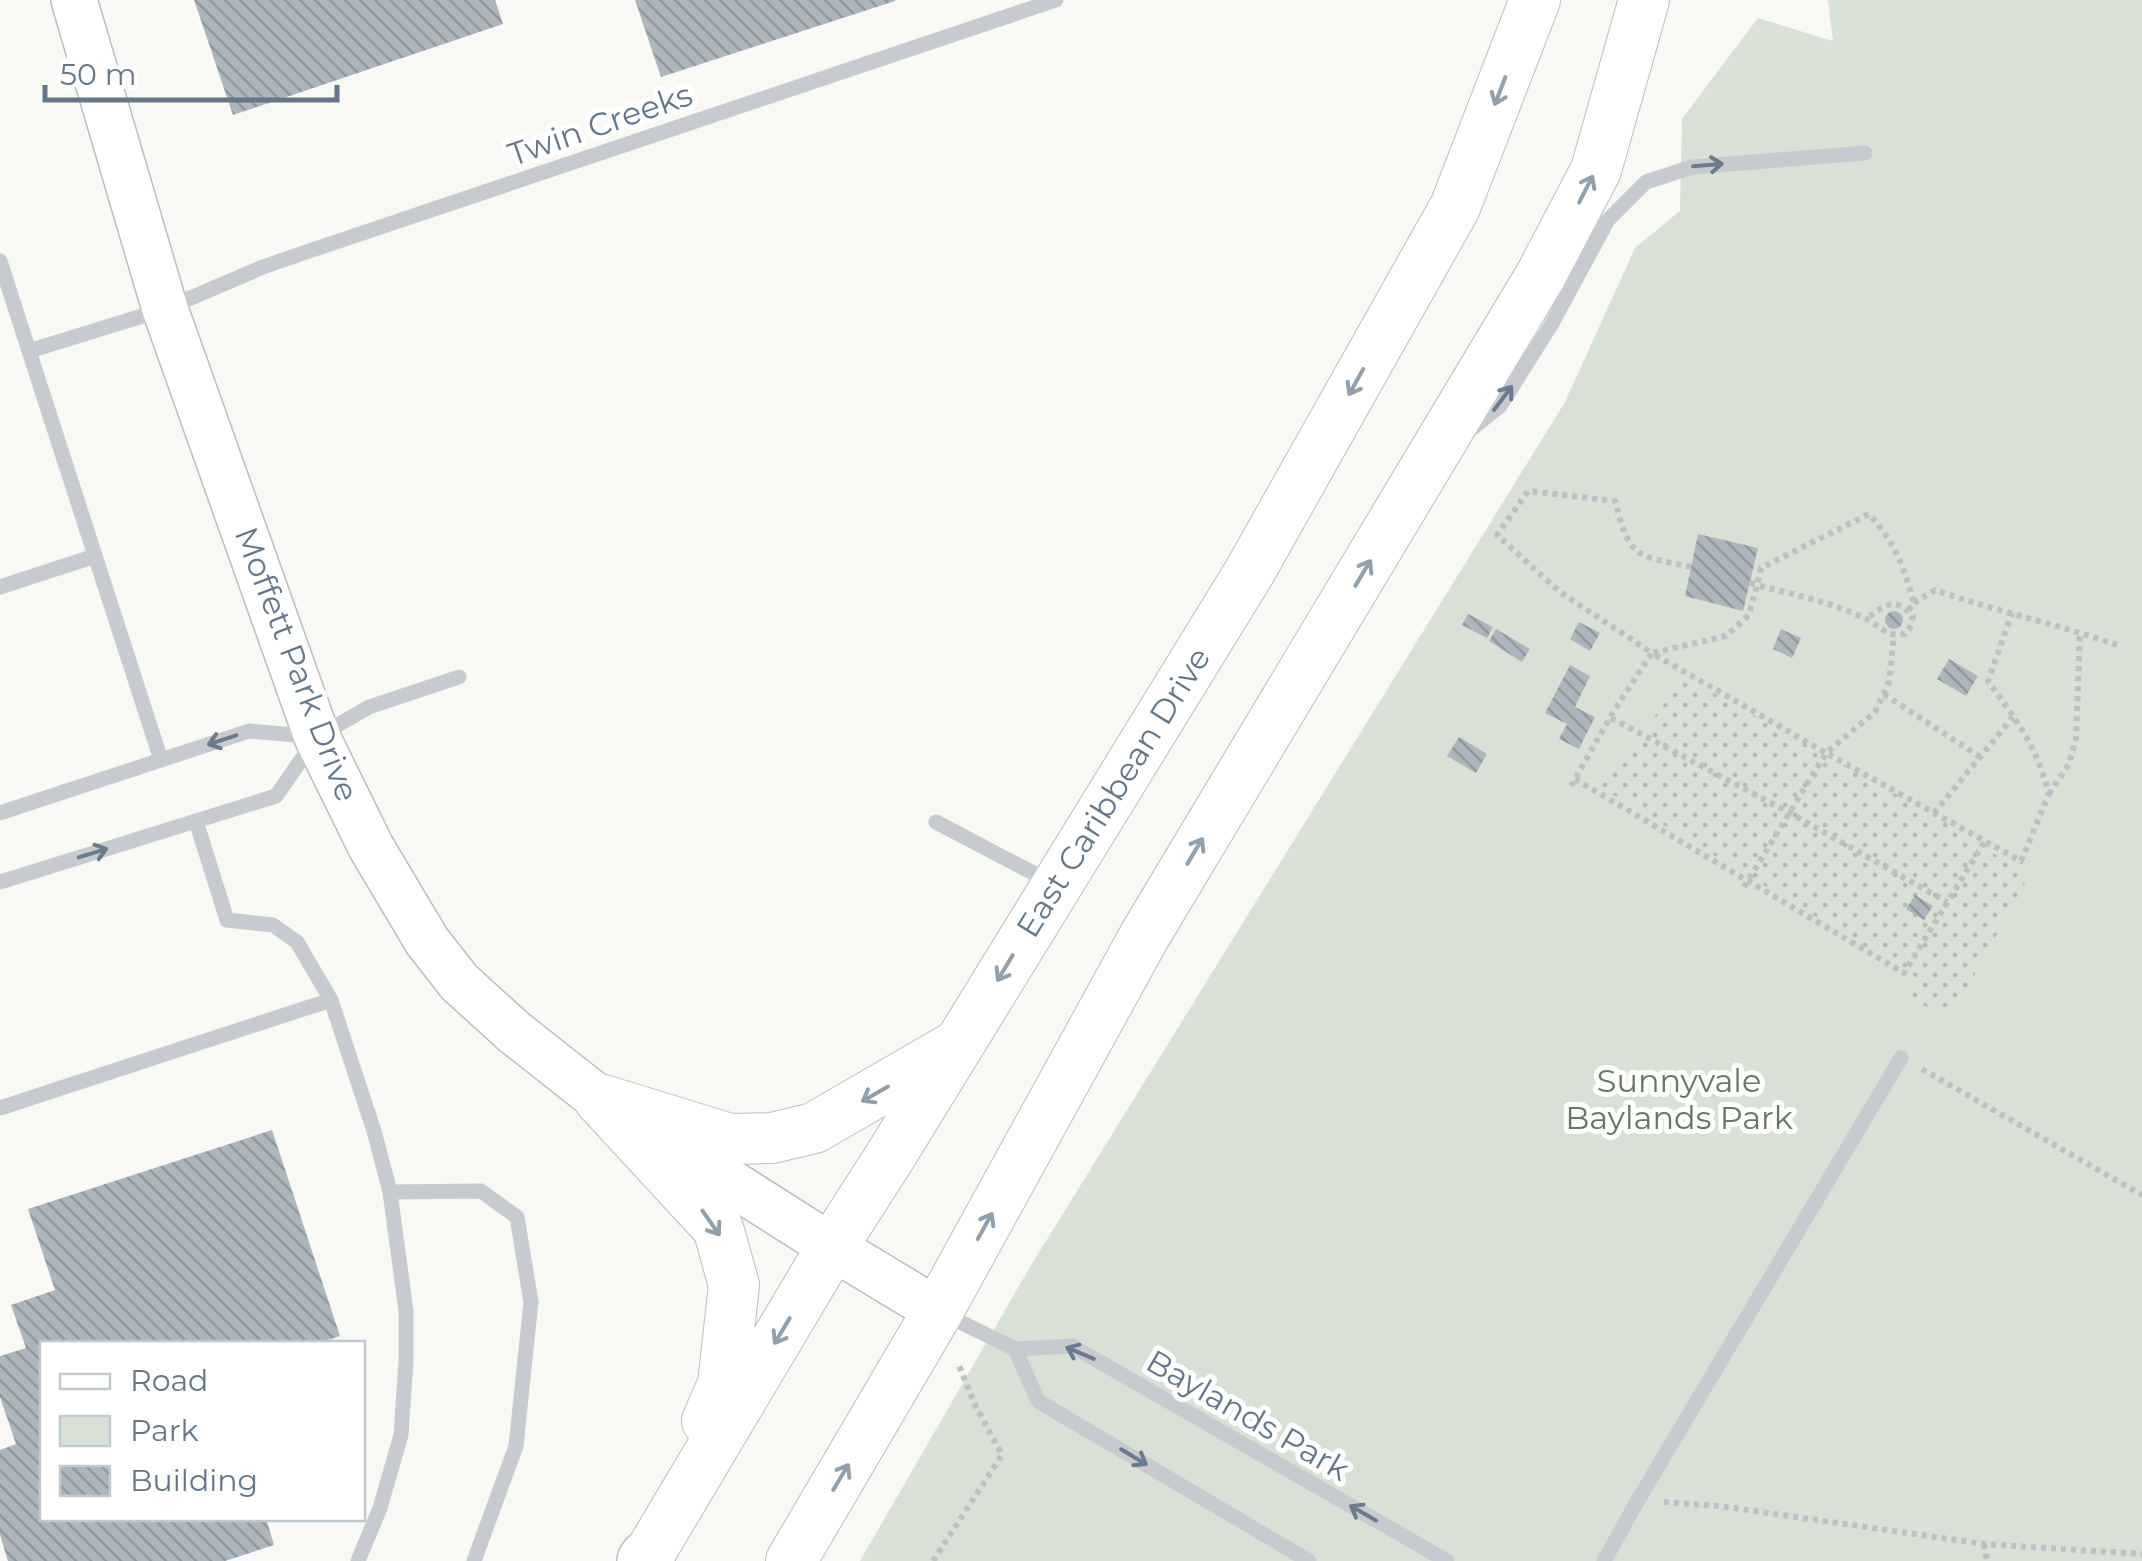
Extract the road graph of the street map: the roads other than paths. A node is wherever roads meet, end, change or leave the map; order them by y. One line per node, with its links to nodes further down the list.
1 (74, 0): 7 (street, Moffett Park Drive)
2 (1056, 0): 7 (lane, Twin Creeks)
3 (1535, 0): 19 (main road, East Caribbean Drive, one-way to 19)
4 (1637, 4): 9 (main road, one-way to 4)
5 (1865, 153): 9 (lane, one-way to 5)
6 (0, 261): 8 (lane)
7 (165, 308): 8 (lane, Twin Creeks); 13 (street, Moffett Park Drive)
8 (29, 350): 10 (lane)
9 (1431, 462): 27 (main road, one-way to 9)
10 (95, 556): 11 (lane); 14 (lane)
11 (0, 587)
12 (460, 676): 13 (lane)
13 (318, 737): 14 (lane, one-way to 14); 16 (lane); 23 (street, Moffett Park Drive)
14 (161, 760): 15 (lane)
15 (0, 813)
16 (196, 821): 18 (lane, one-way to 16); 20 (lane)
17 (936, 822): 19 (lane)
18 (0, 882)
19 (1056, 884): 21 (main road, East Caribbean Drive, one-way to 21)
20 (331, 1000): 24 (lane); 25 (lane)
21 (959, 1045): 23 (main road, one-way to 23); 26 (main road, East Caribbean Drive)
22 (1901, 1058): 35 (lane)
23 (599, 1099): 26 (street, Moffett Park Drive); 29 (main road, one-way to 29)
24 (0, 1108)
25 (390, 1192): 30 (lane); 31 (lane)
26 (832, 1247): 27 (street, Moffett Park Drive); 29 (main road, East Caribbean Drive, one-way to 29)
27 (938, 1311): 28 (lane, Baylands Park); 32 (main road, one-way to 27)
28 (1015, 1349): 33 (lane, one-way to 33); 34 (lane, Baylands Park, one-way to 28)
29 (646, 1560)
30 (358, 1561)
31 (474, 1561)
32 (791, 1561)
33 (1309, 1561)
34 (1447, 1561)
35 (1604, 1561)

